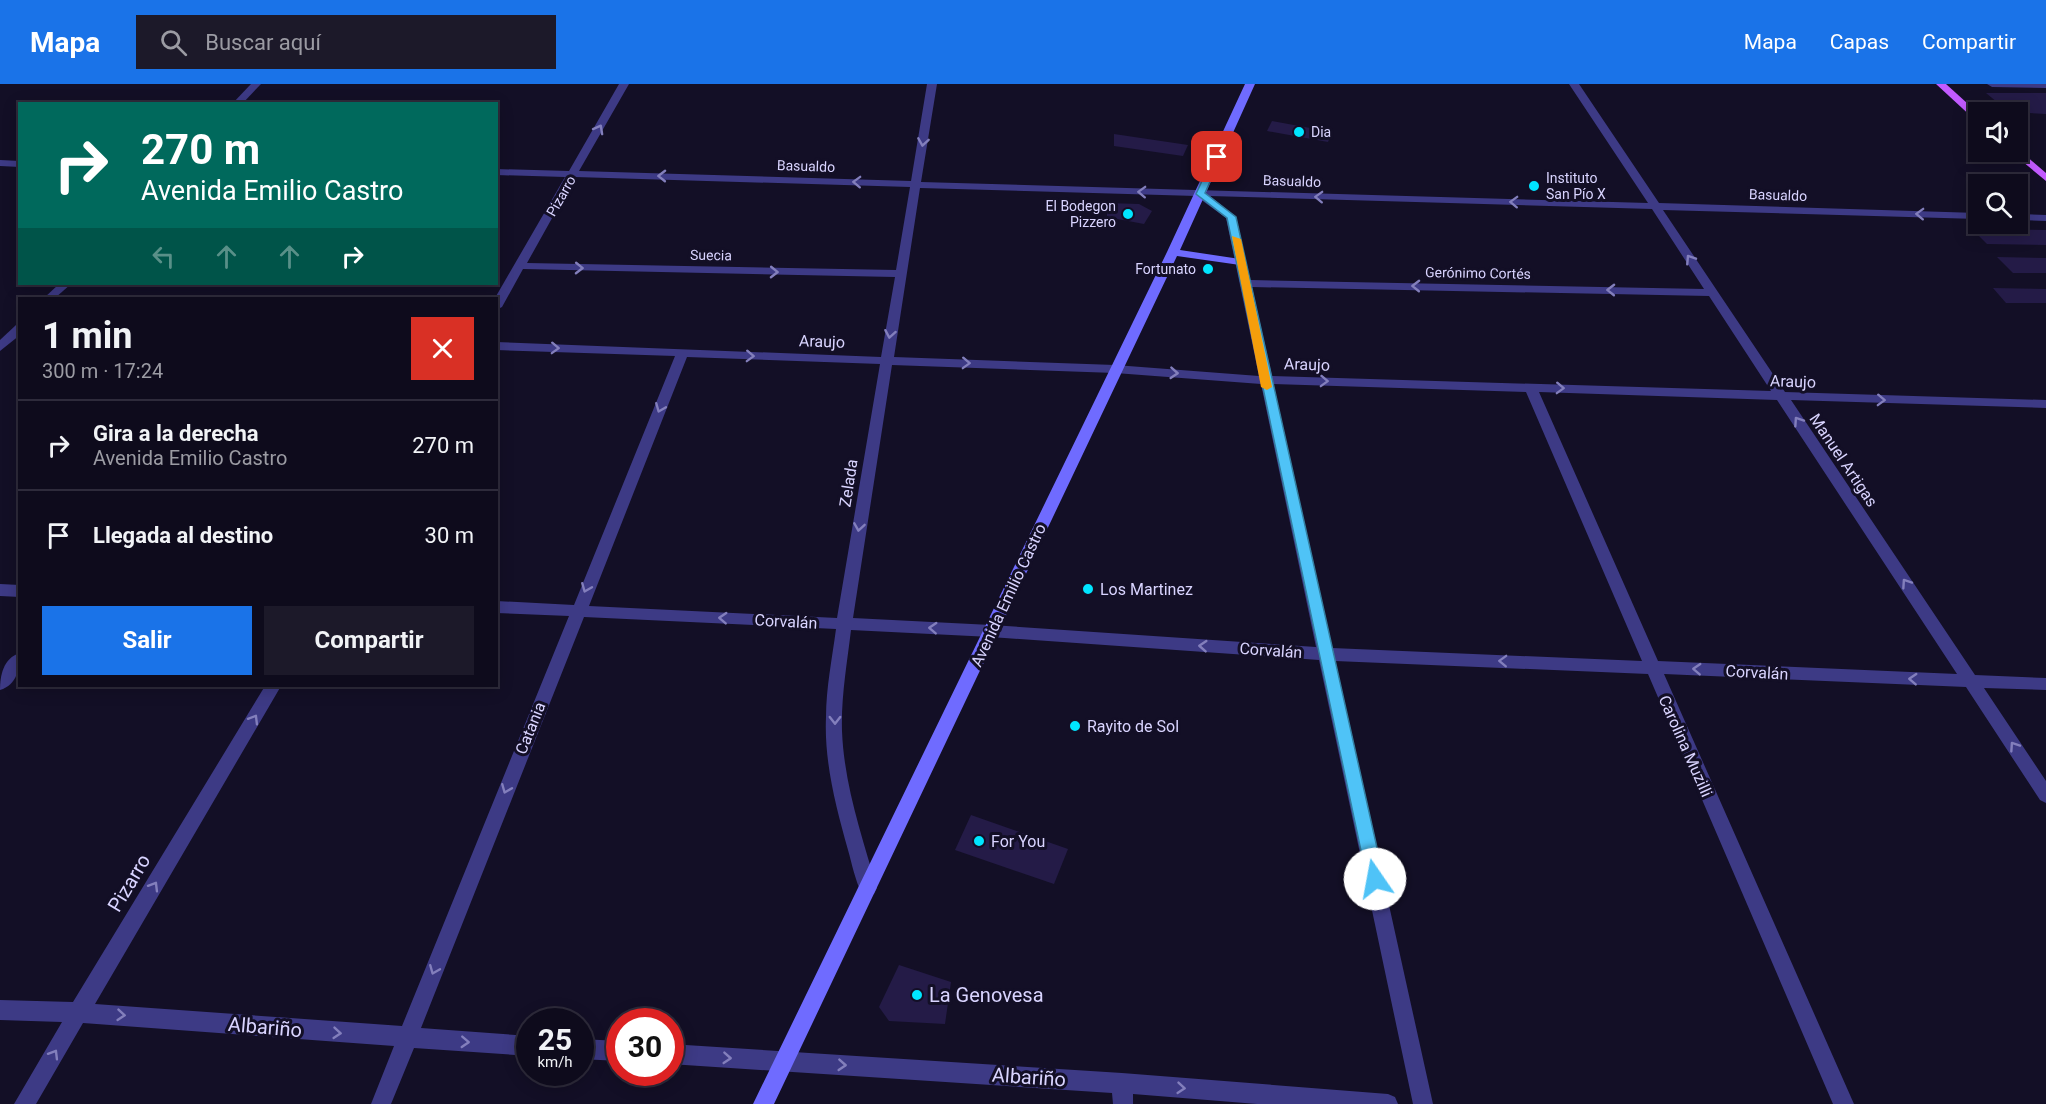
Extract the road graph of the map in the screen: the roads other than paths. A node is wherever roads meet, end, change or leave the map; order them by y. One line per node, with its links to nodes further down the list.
1 (256, 84): 9 (street)
2 (624, 84): 15 (street, Pizarro, one-way to 2)
3 (932, 84): 17 (street, Zelada, one-way to 17)
4 (1250, 84): 18 (main road, Avenida Emilio Castro)
5 (1574, 84): 19 (street, Manuel Artigas)
6 (1941, 84): 10 (main road)
7 (1992, 84): 8 (street)
8 (2046, 85)
9 (238, 102)
10 (1968, 109)
11 (2028, 162): 16 (main road)
12 (0, 164): 13 (street)
13 (18, 164)
14 (498, 172): 15 (street, Basualdo)
15 (574, 174): 17 (street, Basualdo, one-way to 15); 25 (street, Pizarro)
16 (2046, 178)
17 (916, 184): 18 (street, Basualdo, one-way to 17); 26 (street, Zelada)
18 (1200, 194): 19 (street, Basualdo, one-way to 18); 23 (main road, Avenida Emilio Castro); 24 (street)
19 (1656, 207): 20 (street, Basualdo, one-way to 19); 29 (street, Manuel Artigas, one-way to 19)
20 (1968, 216)
21 (2028, 217): 22 (street)
22 (2046, 218)
23 (1173, 252): 24 (main road); 37 (main road, Avenida Emilio Castro)
24 (1240, 262): 27 (street)
25 (520, 267): 26 (street, Suecia, one-way to 26); 31 (street, Pizarro)
26 (901, 274): 36 (street, Zelada, one-way to 36)
27 (1245, 283): 29 (street, Gerónimo Cortés, one-way to 27); 38 (street)
28 (63, 285): 30 (street)
29 (1712, 293): 40 (street, Manuel Artigas)
30 (50, 297)
31 (498, 304)
32 (10, 337): 34 (street)
33 (498, 346): 35 (street, Araujo, one-way to 35)
34 (0, 347)
35 (682, 354): 36 (street, Araujo, one-way to 36); 45 (street, Catania, one-way to 45)
36 (885, 360): 37 (street, Araujo, one-way to 37); 46 (street, Zelada, one-way to 46)
37 (1115, 369): 38 (street, Araujo, one-way to 38); 47 (main road, Avenida Emilio Castro)
38 (1265, 380): 39 (street, Araujo, one-way to 39); 48 (street)
39 (1530, 387): 40 (street, Araujo, one-way to 40); 50 (street, Carolina Muzilli)
40 (1783, 397): 41 (street, Araujo, one-way to 41); 51 (street, Manuel Artigas, one-way to 40)
41 (2046, 404)
42 (0, 590): 43 (street)
43 (18, 591)
44 (498, 607): 45 (street, Corvalán)
45 (577, 612): 46 (street, Corvalán, one-way to 45); 59 (street, Catania, one-way to 59)
46 (844, 624): 47 (street, Corvalán, one-way to 46); 56 (street, Zelada, one-way to 56)
47 (991, 631): 48 (street, Corvalán, one-way to 47); 56 (main road, Avenida Emilio Castro)
48 (1327, 654): 50 (street, Corvalán, one-way to 48); 69 (street)
49 (18, 662): 52 (street)
50 (1651, 667): 51 (street, Corvalán, one-way to 50); 70 (street, Carolina Muzilli)
51 (1971, 682): 53 (street, Corvalán); 55 (street, Manuel Artigas, one-way to 51)
52 (0, 684)
53 (2046, 684)
54 (272, 687): 58 (street, Pizarro, one-way to 54)
55 (2046, 795)
56 (868, 888): 62 (main road, Avenida Emilio Castro)
57 (0, 1010): 58 (street, Albariño)
58 (80, 1011): 59 (street, Albariño, one-way to 59); 64 (street, Pizarro, one-way to 58)
59 (406, 1039): 60 (street, Albariño, one-way to 60); 65 (street, Catania)
60 (516, 1045)
61 (684, 1055): 62 (street, Albariño, one-way to 62)
62 (784, 1061): 63 (street, Albariño, one-way to 63); 66 (main road, Avenida Emilio Castro)
63 (1122, 1083): 67 (street); 68 (street, Albariño, one-way to 68)
64 (24, 1104)
65 (381, 1104)
66 (763, 1104)
67 (1123, 1104)
68 (1388, 1104)
69 (1423, 1104)
70 (1844, 1104)

